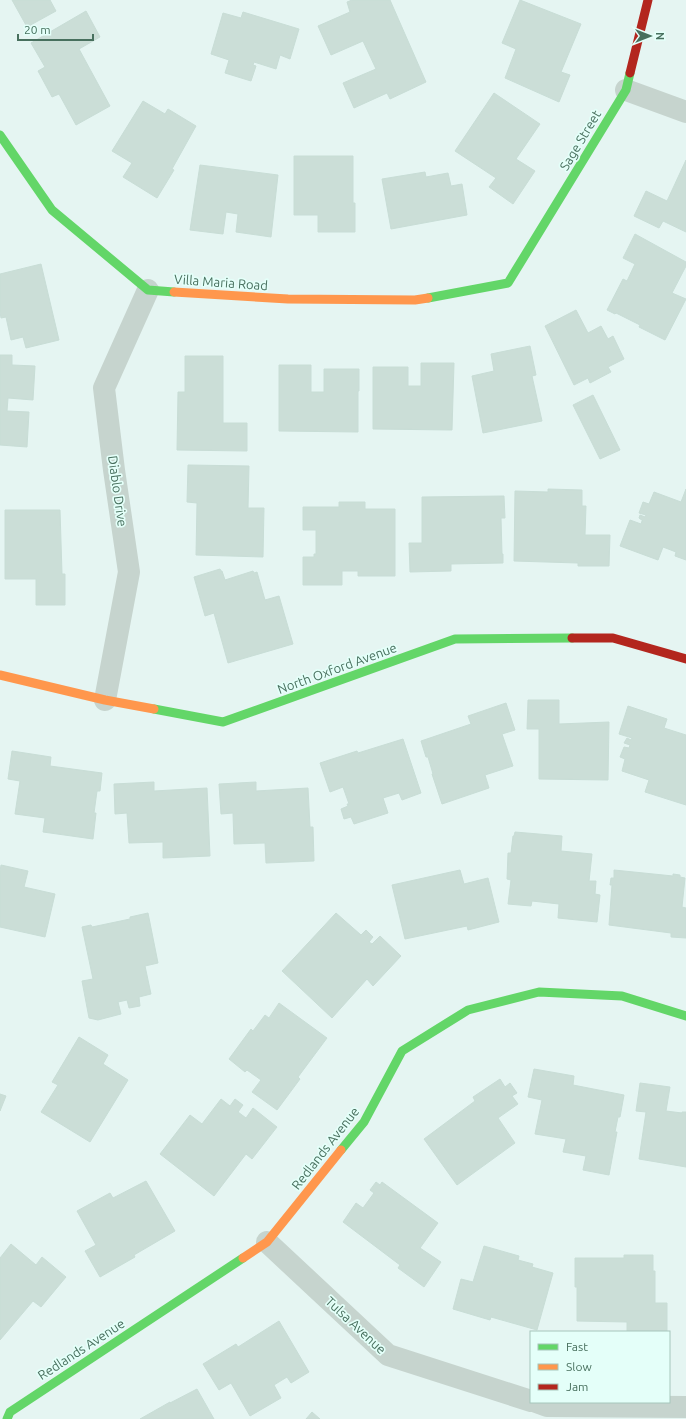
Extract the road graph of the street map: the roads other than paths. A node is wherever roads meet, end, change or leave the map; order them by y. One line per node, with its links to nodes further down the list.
1 (648, 0): 2 (street, Sage Street)
2 (626, 90): 3 (street); 5 (street, Sage Street)
3 (686, 112)
4 (0, 135): 6 (street)
5 (508, 283): 6 (street, Villa Maria Road)
6 (148, 290): 9 (street, Diablo Drive)
7 (686, 659): 9 (street, North Oxford Avenue)
8 (0, 675): 9 (street, North Oxford Avenue)
9 (105, 700)
10 (686, 1016): 11 (street, Redlands Avenue)
11 (267, 1242): 12 (street, Tulsa Avenue); 15 (street, Redlands Avenue)
12 (530, 1401)
13 (539, 1403): 14 (street)
14 (686, 1407)
15 (5, 1412)

